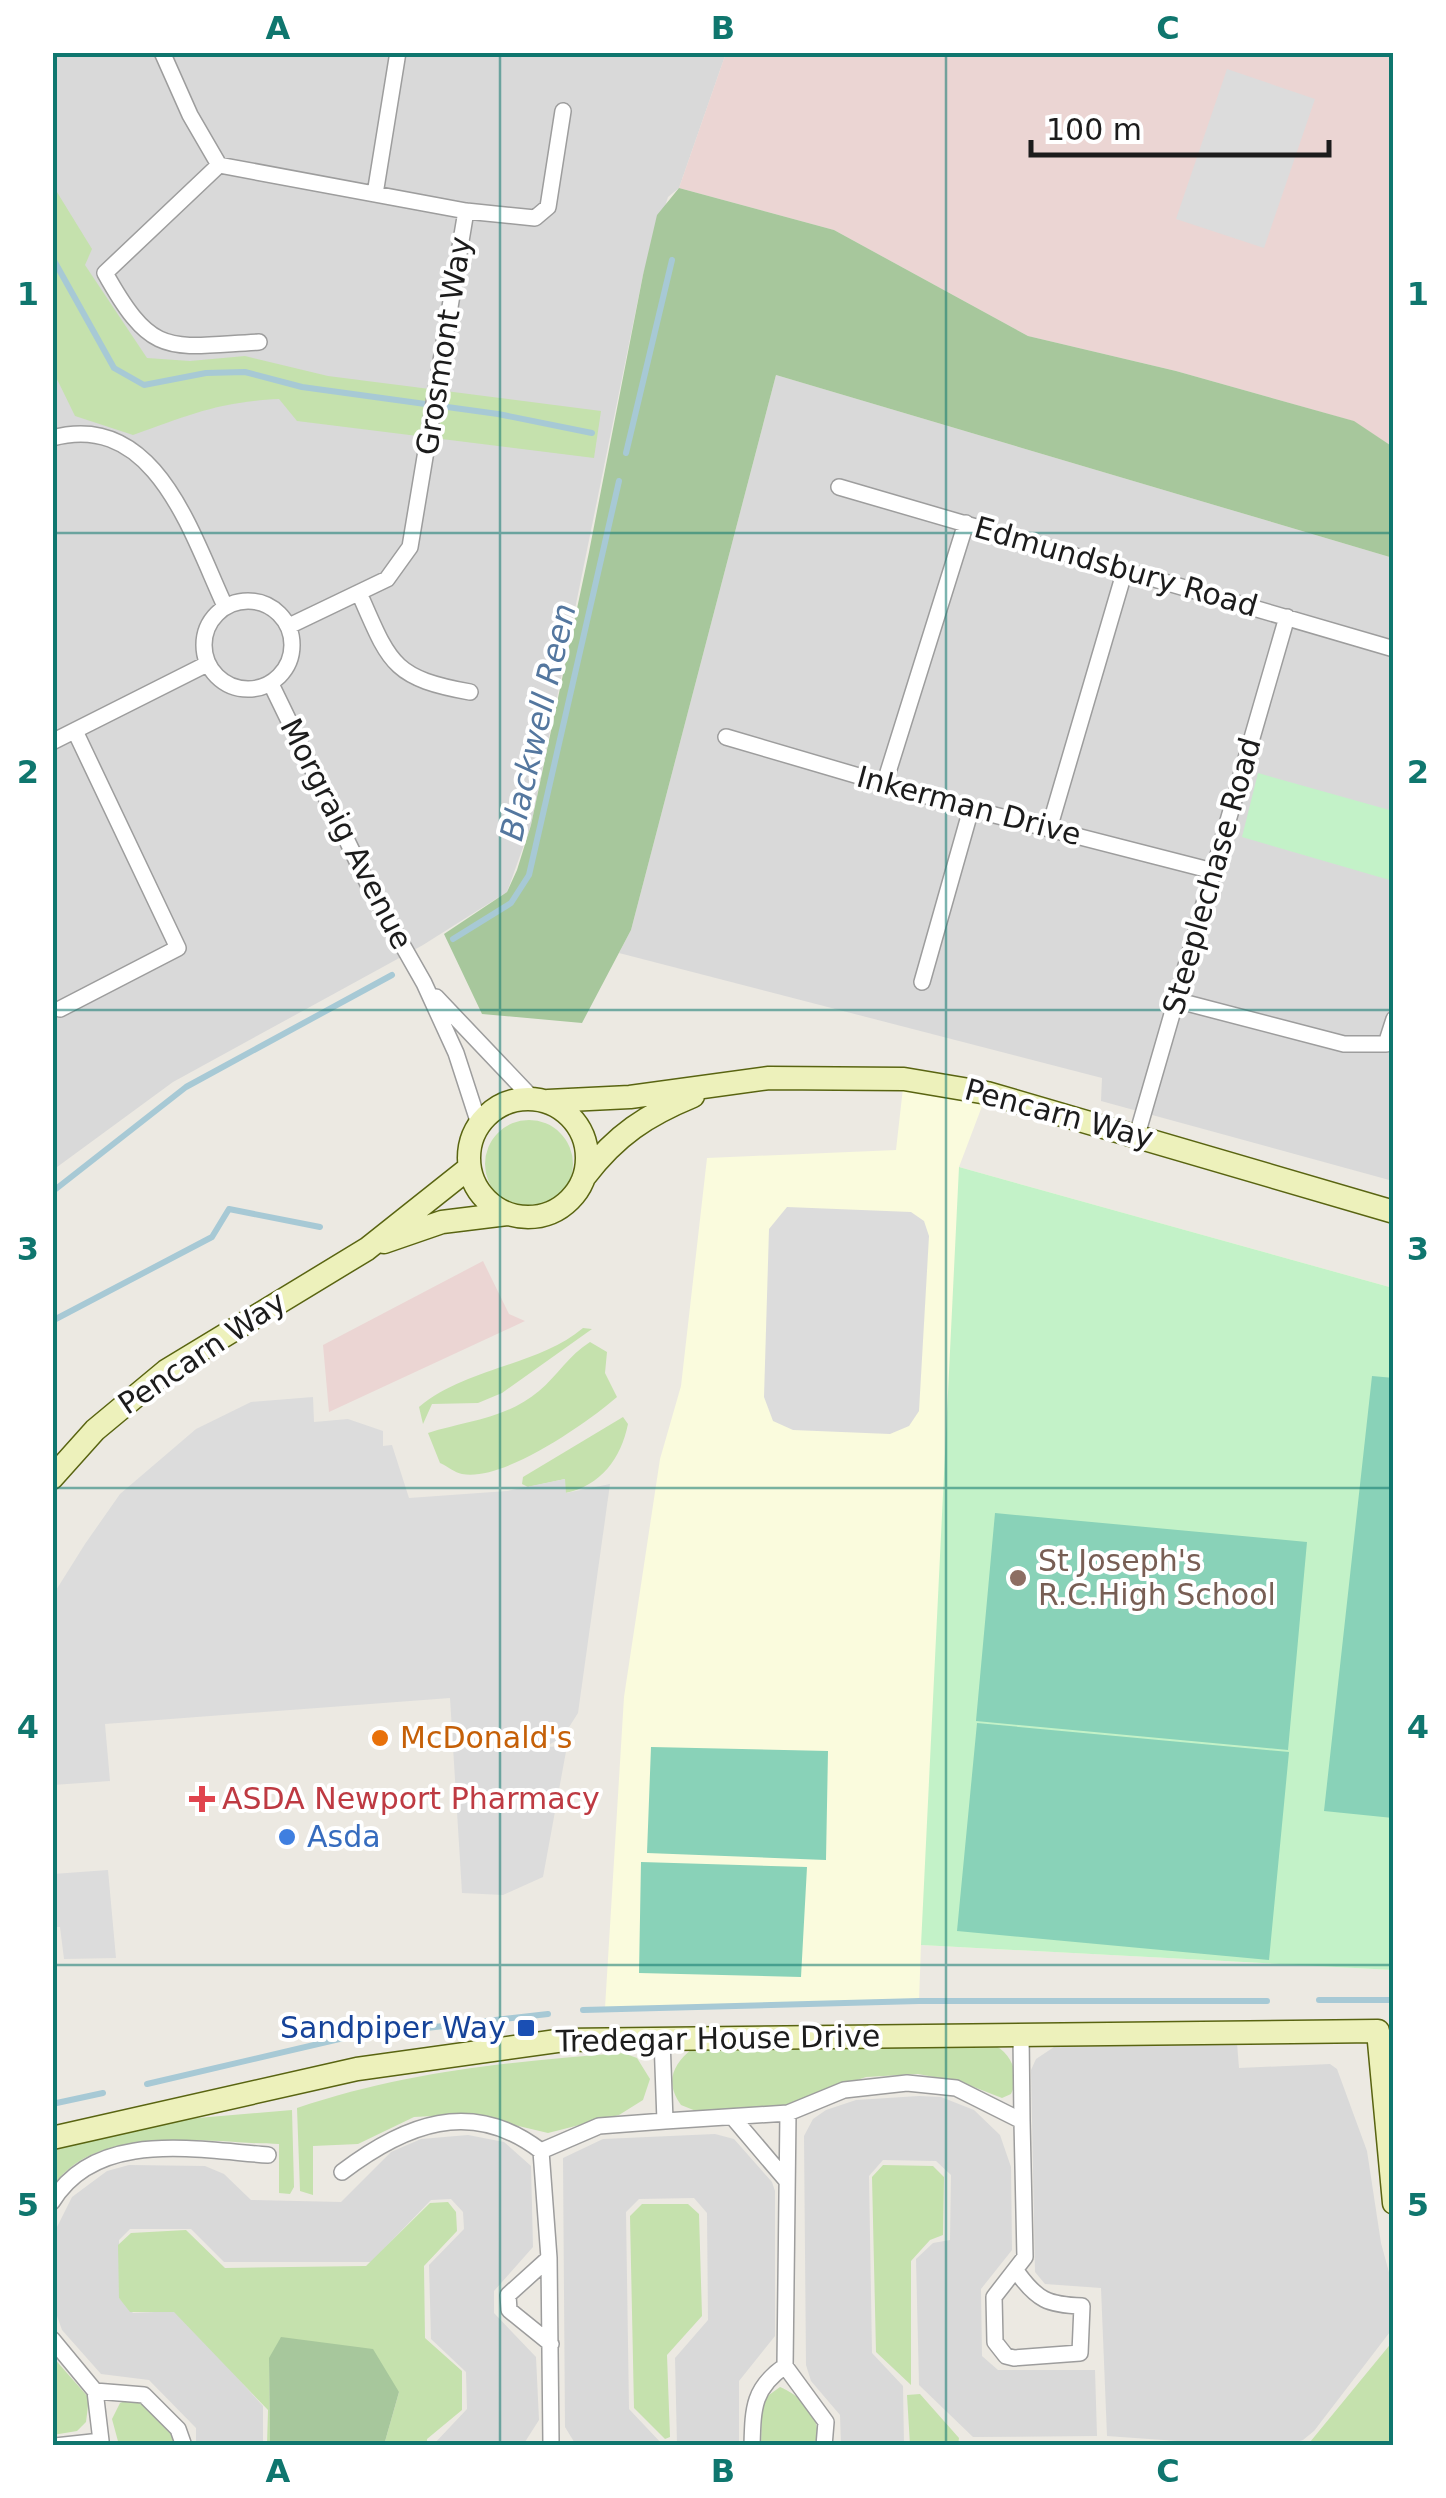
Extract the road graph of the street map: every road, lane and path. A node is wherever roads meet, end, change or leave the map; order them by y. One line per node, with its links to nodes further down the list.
1 (162, 52): 4 (street)
2 (398, 52): 5 (street)
3 (564, 111): 6 (street)
4 (219, 165): 5 (street, Grosmont Way); 7 (street)
5 (375, 194): 6 (street, Grosmont Way)
6 (466, 211): 12 (street, Grosmont Way)
7 (260, 342)
8 (52, 438): 13 (street)
9 (839, 487): 10 (street, Edmundsbury Road)
10 (966, 523): 11 (street, Edmundsbury Road); 23 (street)
11 (1125, 570): 14 (street, Edmundsbury Road); 25 (street)
12 (360, 595): 15 (street, Grosmont Way); 19 (street)
13 (224, 606): 15 (street); 17 (street)
14 (1287, 618): 16 (street, Edmundsbury Road); 26 (street, Steeplechase Road)
15 (289, 626): 18 (street, Morgraig Avenue)
16 (1394, 648)
17 (207, 664): 18 (street, Morgraig Avenue); 20 (street)
18 (271, 684): 28 (street, Morgraig Avenue)
19 (470, 692)
20 (76, 731): 22 (street); 30 (street)
21 (726, 737): 23 (street, Inkerman Drive)
22 (52, 742)
23 (884, 784): 24 (street, Inkerman Drive)
24 (971, 809): 25 (street, Inkerman Drive); 27 (street)
25 (1049, 829): 26 (street, Inkerman Drive)
26 (1213, 871): 29 (street, Steeplechase Road)
27 (922, 982)
28 (424, 983): 34 (street, Morgraig Avenue); 35 (street, Morgraig Avenue)
29 (1176, 1000): 32 (street); 36 (street, Steeplechase Road)
30 (60, 1009)
31 (1394, 1019): 32 (street)
32 (1390, 1044)
33 (715, 1087): 34 (street, Pencarn Way); 36 (street, Pencarn Way); 38 (street, Pencarn Way)
34 (540, 1100): 35 (street); 38 (street)
35 (478, 1124): 37 (street)
36 (1137, 1134): 39 (street, Pencarn Way)
37 (469, 1168): 40 (street); 41 (street, Pencarn Way)
38 (584, 1178): 40 (street)
39 (1394, 1212)
40 (507, 1214): 41 (street, Pencarn Way)
41 (367, 1248): 42 (street, Pencarn Way)
42 (52, 1478)
43 (1386, 2030): 44 (street, Tredegar House Drive); 56 (street)
44 (1021, 2035): 45 (street, Tredegar House Drive); 49 (street)
45 (662, 2039): 48 (street); 50 (street, Tredegar House Drive)
46 (788, 2113): 47 (street); 49 (street); 54 (street)
47 (735, 2120): 48 (street); 54 (street)
48 (665, 2121): 51 (street)
49 (1022, 2121): 58 (street)
50 (52, 2138)
51 (541, 2150): 53 (street); 57 (street)
52 (268, 2156): 55 (street)
53 (342, 2172)
54 (786, 2180): 61 (street)
55 (52, 2202)
56 (1394, 2203)
57 (548, 2258): 60 (street); 60 (street)
58 (1017, 2272): 58 (street)
59 (52, 2339): 62 (street)
60 (551, 2344): 64 (street)
61 (785, 2366): 67 (street); 68 (street)
62 (95, 2391): 63 (street); 66 (street)
63 (102, 2443): 65 (street)
64 (550, 2445)
65 (55, 2446)
66 (184, 2446)
67 (752, 2446)
68 (824, 2446)

